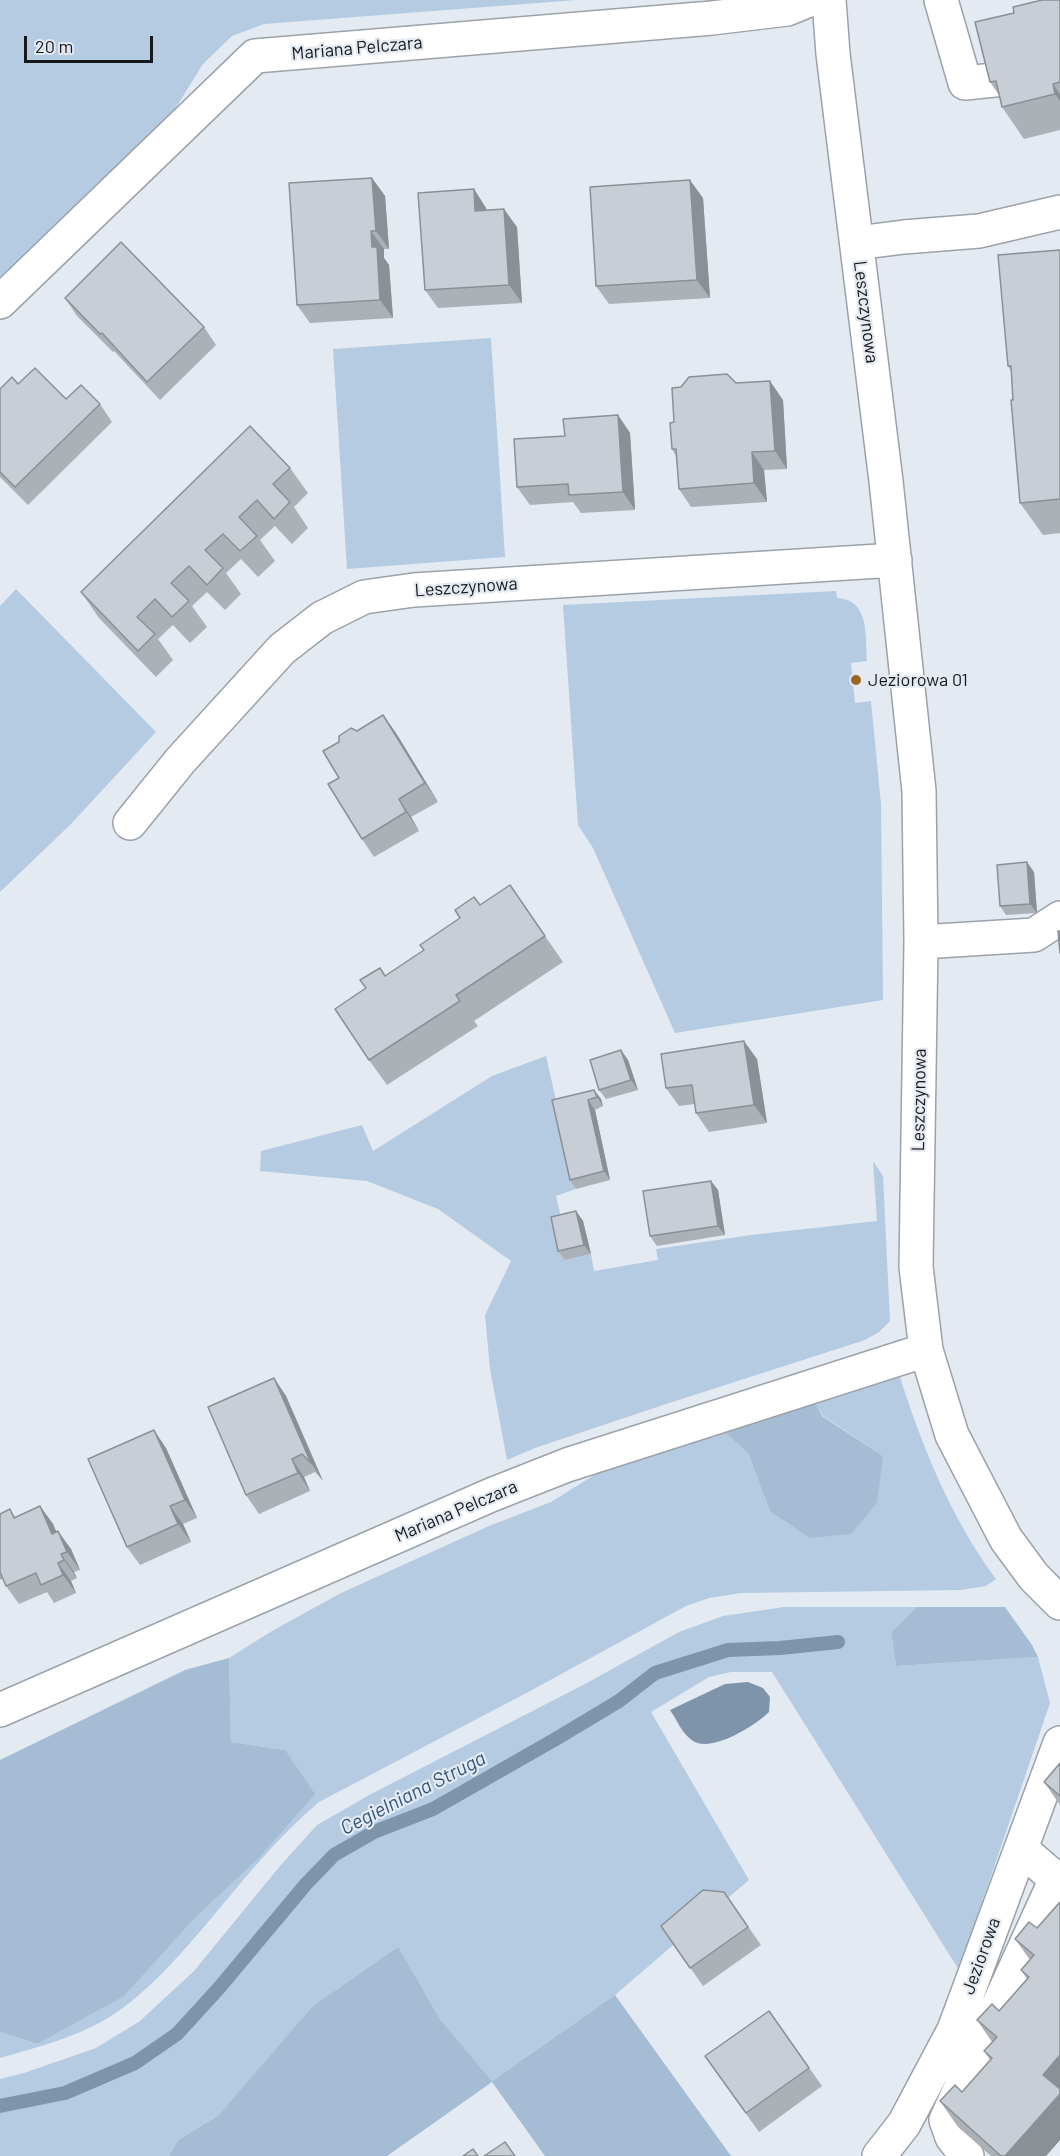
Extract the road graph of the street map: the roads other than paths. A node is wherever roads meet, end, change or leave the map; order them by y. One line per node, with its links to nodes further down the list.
1 (809, 0): 7 (street, Mariana Pelczara)
2 (829, 0): 6 (street, Leszczynowa)
3 (941, 0): 4 (street)
4 (1004, 79)
5 (1060, 212): 6 (street, Leszczynowa)
6 (857, 243): 8 (street, Leszczynowa)
7 (0, 302)
8 (895, 560): 9 (street, Leszczynowa); 11 (street, Leszczynowa)
9 (130, 823)
10 (1060, 918): 11 (street)
11 (921, 942): 12 (street, Leszczynowa)
12 (926, 1350): 13 (street, Leszczynowa); 14 (street, Mariana Pelczara)
13 (1060, 1603)
14 (0, 1710)
15 (1060, 1743): 16 (street, Jeziorowa)
16 (1021, 1849): 17 (street, Jeziorowa); 18 (street)
17 (879, 2156)
18 (967, 2156)

